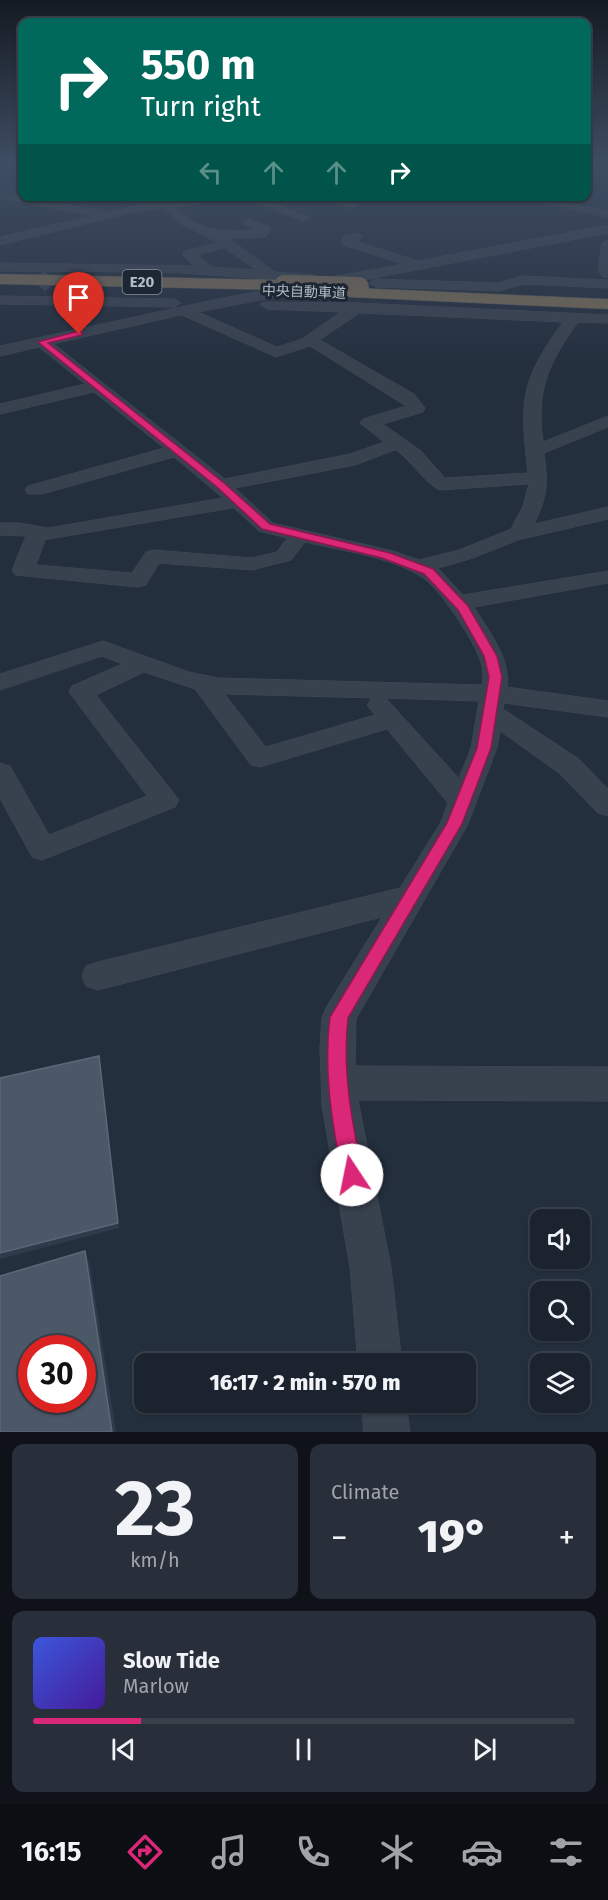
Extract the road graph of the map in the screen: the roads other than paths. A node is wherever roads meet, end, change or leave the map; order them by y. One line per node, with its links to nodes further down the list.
1 (48, 230): 9 (street)
2 (203, 230): 7 (street)
3 (265, 230): 7 (street)
4 (538, 230): 6 (street)
5 (602, 230): 14 (street)
6 (513, 234)
7 (215, 235): 10 (street)
8 (357, 237): 14 (street)
9 (0, 243): 16 (street)
10 (227, 244): 13 (street); 17 (street)
11 (608, 244): 18 (street)
12 (277, 259): 13 (street)
13 (257, 264): 21 (street)
14 (417, 264): 24 (street)
15 (0, 267): 16 (street)
16 (27, 267): 17 (street); 19 (street)
17 (207, 270): 21 (street)
18 (608, 273)
19 (39, 276)
20 (0, 279): 21 (highway, 中央自動車道 / E20)
21 (275, 283): 23 (highway, 中央自動車道 / E20); 24 (highway, 中央自動車道 / E20); 26 (highway, 中央自動車道 / E20, bridge)
22 (608, 284): 24 (street)
23 (0, 285)
24 (331, 285): 29 (street); 30 (highway, 中央自動車道 / E20)
25 (57, 292): 28 (street)
26 (608, 297)
27 (0, 300): 28 (street)
28 (72, 301): 29 (street); 35 (street)
29 (218, 303): 31 (street); 32 (street)
30 (608, 304)
31 (359, 307): 33 (street); 36 (street)
32 (184, 310): 35 (street); 36 (street)
33 (574, 317): 34 (street); 44 (street)
34 (608, 319)
35 (98, 330): 37 (street)
36 (310, 340): 42 (street)
37 (42, 342): 38 (street); 39 (street)
38 (0, 351)
39 (97, 386): 40 (street); 43 (street)
40 (0, 409)
41 (608, 421): 44 (street)
42 (397, 443): 45 (street); 47 (street)
43 (177, 450): 46 (street); 47 (street)
44 (534, 450): 45 (street)
45 (538, 478): 51 (street)
46 (35, 490)
47 (229, 493): 50 (street); 52 (street)
48 (608, 513): 51 (street)
49 (0, 529): 50 (street)
50 (38, 532): 52 (street)
51 (519, 533): 53 (street)
52 (300, 535): 53 (street)
53 (419, 567): 55 (street)
54 (608, 578): 55 (street)
55 (458, 603): 60 (street)
56 (143, 663): 57 (street); 58 (street); 63 (street)
57 (0, 682)
58 (203, 682): 59 (street); 62 (street)
59 (366, 689): 60 (street); 62 (street)
60 (491, 703): 61 (street); 64 (street); 65 (street)
61 (608, 709)
62 (392, 719): 64 (street)
63 (0, 773)
64 (463, 801): 66 (street)
65 (608, 806)
66 (408, 898): 67 (street); 68 (street)
67 (98, 976)
68 (338, 1083): 69 (street); 70 (street)
69 (608, 1084)
70 (379, 1353)
71 (385, 1413): 72 (street)
72 (387, 1432)

